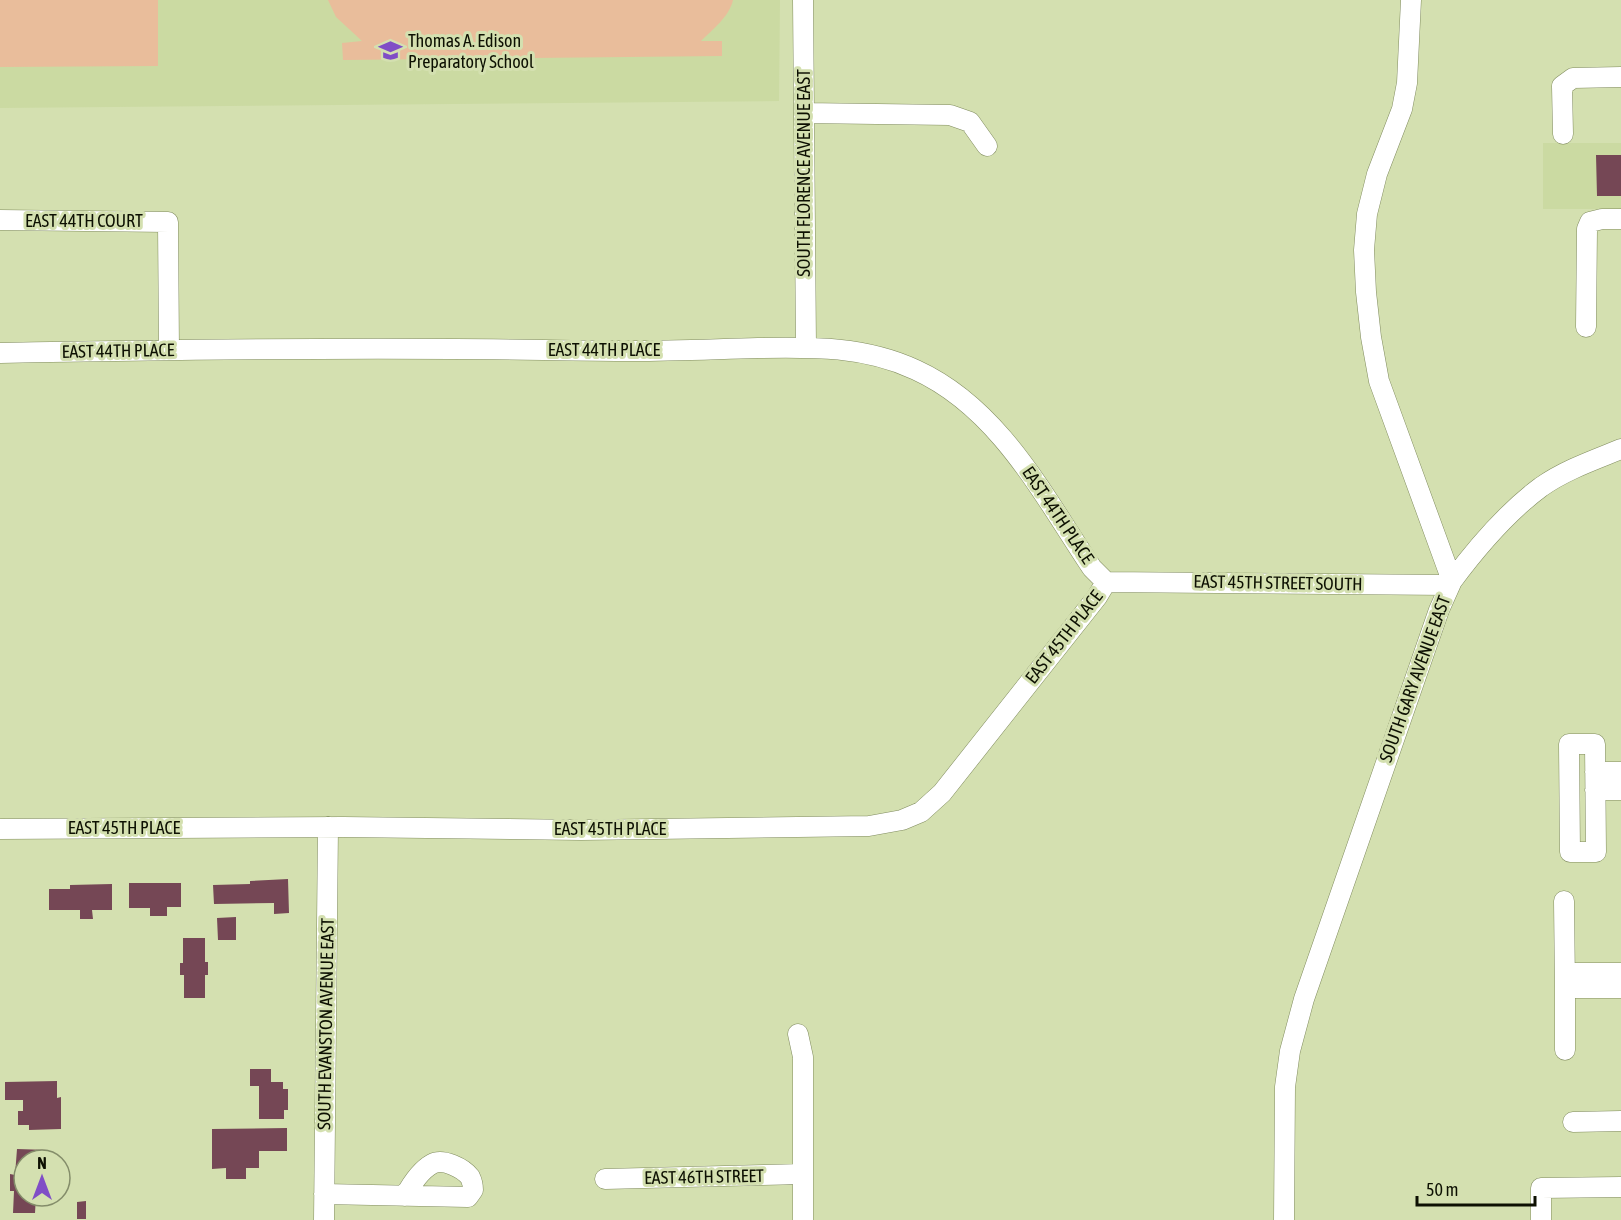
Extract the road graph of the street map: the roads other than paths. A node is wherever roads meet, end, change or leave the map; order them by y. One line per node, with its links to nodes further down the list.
1 (803, 0): 4 (street, SOUTH FLORENCE AVENUE EAST)
2 (1411, 0): 15 (street, SOUTH GARY AVENUE EAST)
3 (1621, 77): 5 (street)
4 (804, 113): 6 (street); 10 (street, SOUTH FLORENCE AVENUE EAST)
5 (1563, 134)
6 (987, 146)
7 (1621, 219): 9 (street)
8 (0, 220): 11 (street, EAST 44TH COURT)
9 (1586, 327)
10 (806, 347): 11 (street, EAST 44TH PLACE); 14 (street, EAST 44TH PLACE)
11 (169, 350): 12 (street, EAST 44TH PLACE)
12 (0, 353)
13 (1621, 448): 15 (street)
14 (1106, 582): 15 (street, EAST 45TH STREET SOUTH); 19 (street, EAST 45TH PLACE)
15 (1451, 583): 36 (street, SOUTH GARY AVENUE EAST)
16 (1621, 772): 17 (street)
17 (1595, 781): 17 (street); 18 (street)
18 (1621, 790)
19 (328, 827): 20 (street, EAST 45TH PLACE); 32 (street, SOUTH EVANSTON AVENUE EAST)
20 (0, 829)
21 (1564, 901): 23 (street)
22 (1621, 973): 23 (street)
23 (1565, 980): 24 (street); 26 (street)
24 (1621, 988)
25 (798, 1035): 29 (street)
26 (1565, 1050)
27 (1621, 1121): 28 (street)
28 (1573, 1122)
29 (803, 1174): 30 (street, EAST 46TH STREET); 35 (street)
30 (605, 1179)
31 (1621, 1187): 37 (street)
32 (324, 1194): 33 (street); 34 (street, SOUTH EVANSTON AVENUE EAST)
33 (405, 1196)
34 (324, 1220)
35 (803, 1220)
36 (1284, 1220)
37 (1541, 1220)

